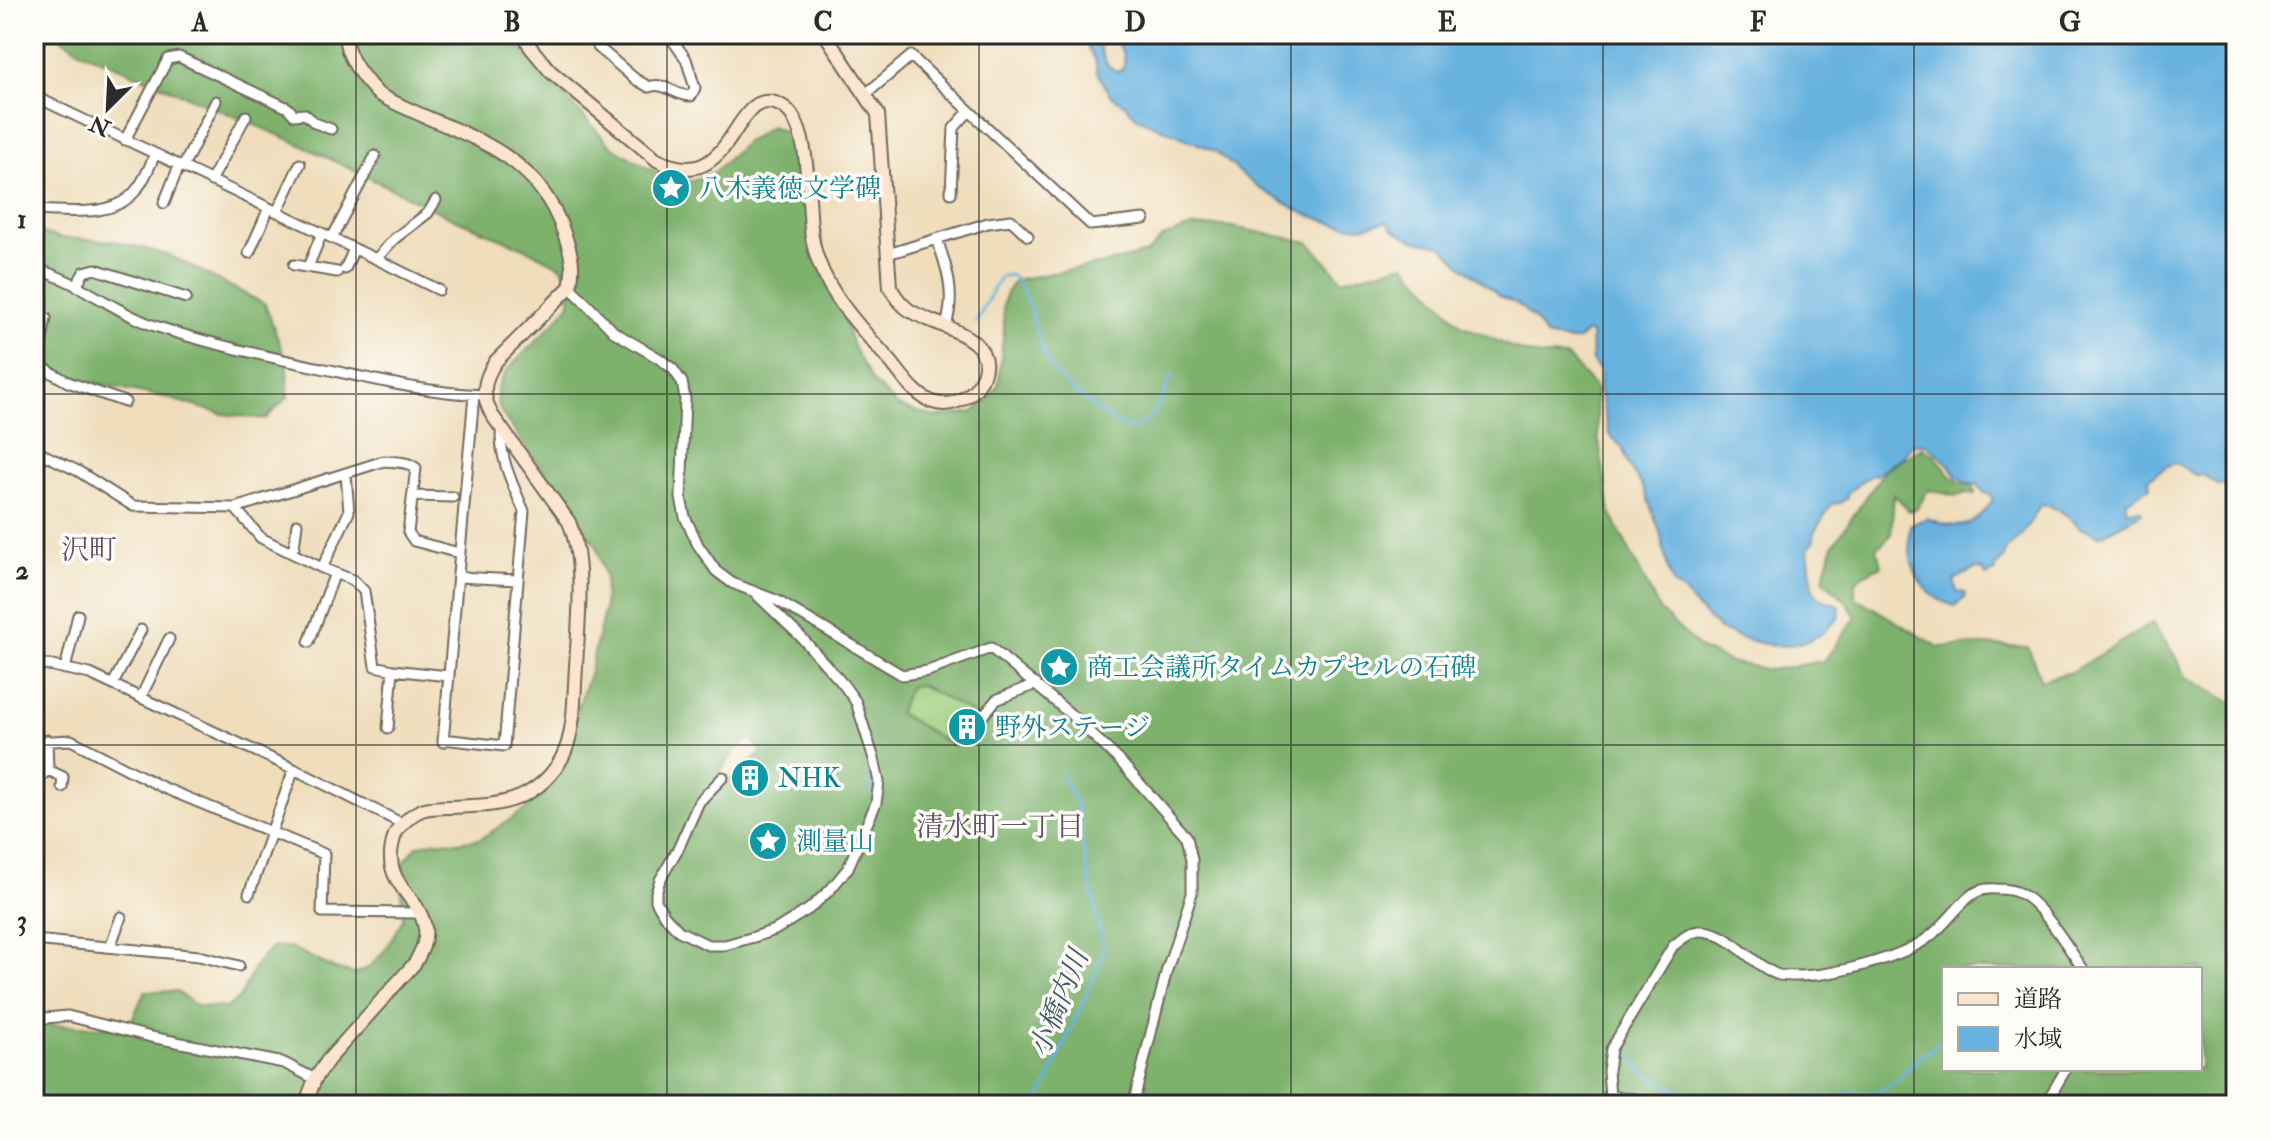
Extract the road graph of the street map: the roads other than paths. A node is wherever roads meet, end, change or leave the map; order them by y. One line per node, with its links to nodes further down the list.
1 (523, 34): 42 (main road)
2 (596, 34): 3 (street)
3 (668, 34)
4 (825, 34): 6 (main road)
5 (343, 35): 38 (main road)
6 (866, 94): 9 (street); 32 (main road)
7 (34, 96): 12 (street)
8 (216, 101): 16 (street)
9 (969, 111): 18 (street); 24 (street)
10 (246, 116): 17 (street)
11 (331, 129): 12 (street)
12 (125, 140): 13 (street)
13 (155, 154): 16 (street); 21 (street)
14 (375, 156): 28 (street)
15 (300, 164): 22 (street)
16 (181, 166): 17 (street); 20 (street)
17 (211, 181): 22 (street)
18 (951, 193)
19 (436, 200): 33 (street)
20 (164, 203)
21 (34, 210)
22 (273, 210): 26 (street); 31 (street)
23 (1144, 219): 24 (street)
24 (1091, 225): 25 (street)
25 (1078, 229)
26 (322, 233): 28 (street); 35 (street)
27 (1028, 236): 29 (street)
28 (332, 238): 30 (street)
29 (937, 239): 32 (street); 42 (street)
30 (354, 249): 33 (street); 35 (street)
31 (249, 253)
32 (888, 254): 42 (main road)
33 (376, 259): 39 (street)
34 (294, 265): 35 (street)
35 (308, 267)
36 (34, 269): 37 (street)
37 (76, 286): 40 (street); 46 (street)
38 (570, 287): 46 (main road); 61 (street)
39 (439, 290)
40 (186, 298)
41 (46, 318): 43 (street)
42 (946, 325)
43 (38, 345): 44 (street)
44 (38, 365): 45 (street); 47 (street)
45 (34, 384)
46 (479, 395): 48 (main road); 56 (street)
47 (125, 402)
48 (502, 428): 60 (street); 82 (main road)
49 (34, 450): 53 (street)
50 (346, 474): 51 (street); 53 (street); 57 (street)
51 (413, 496): 52 (street); 56 (street)
52 (453, 497)
53 (235, 508): 55 (street)
54 (297, 524): 55 (street)
55 (290, 552): 57 (street)
56 (459, 553): 59 (street)
57 (322, 568): 58 (street)
58 (335, 573): 65 (street); 68 (street)
59 (458, 577): 60 (street); 69 (street)
60 (517, 580): 69 (street)
61 (753, 591): 71 (street); 79 (street)
62 (78, 615): 67 (street)
63 (141, 630): 70 (street)
64 (169, 639): 72 (street)
65 (309, 642)
66 (34, 662): 67 (street)
67 (65, 669): 70 (street)
68 (393, 670): 69 (street); 74 (street)
69 (448, 676)
70 (113, 684): 72 (street)
71 (1036, 684): 73 (street); 96 (street)
72 (141, 697): 77 (street)
73 (982, 717)
74 (388, 728)
75 (47, 740): 76 (street); 78 (street); 83 (street)
76 (34, 742)
77 (294, 769): 82 (street); 83 (street)
78 (48, 770): 80 (street); 81 (street)
79 (723, 777)
80 (34, 782)
81 (62, 787)
82 (403, 824): 85 (main road)
83 (271, 833): 84 (street); 85 (street)
84 (249, 894)
85 (420, 913): 93 (main road)
86 (121, 917): 88 (street)
87 (34, 940): 88 (street)
88 (110, 947): 89 (street)
89 (239, 966)
90 (2081, 967): 94 (street)
91 (34, 1019): 93 (street)
92 (2065, 1071): 98 (street)
93 (315, 1079): 95 (main road)
94 (1609, 1100): 97 (street)
95 (305, 1105)
96 (1133, 1105)
97 (1661, 1105)
98 (2048, 1105)

